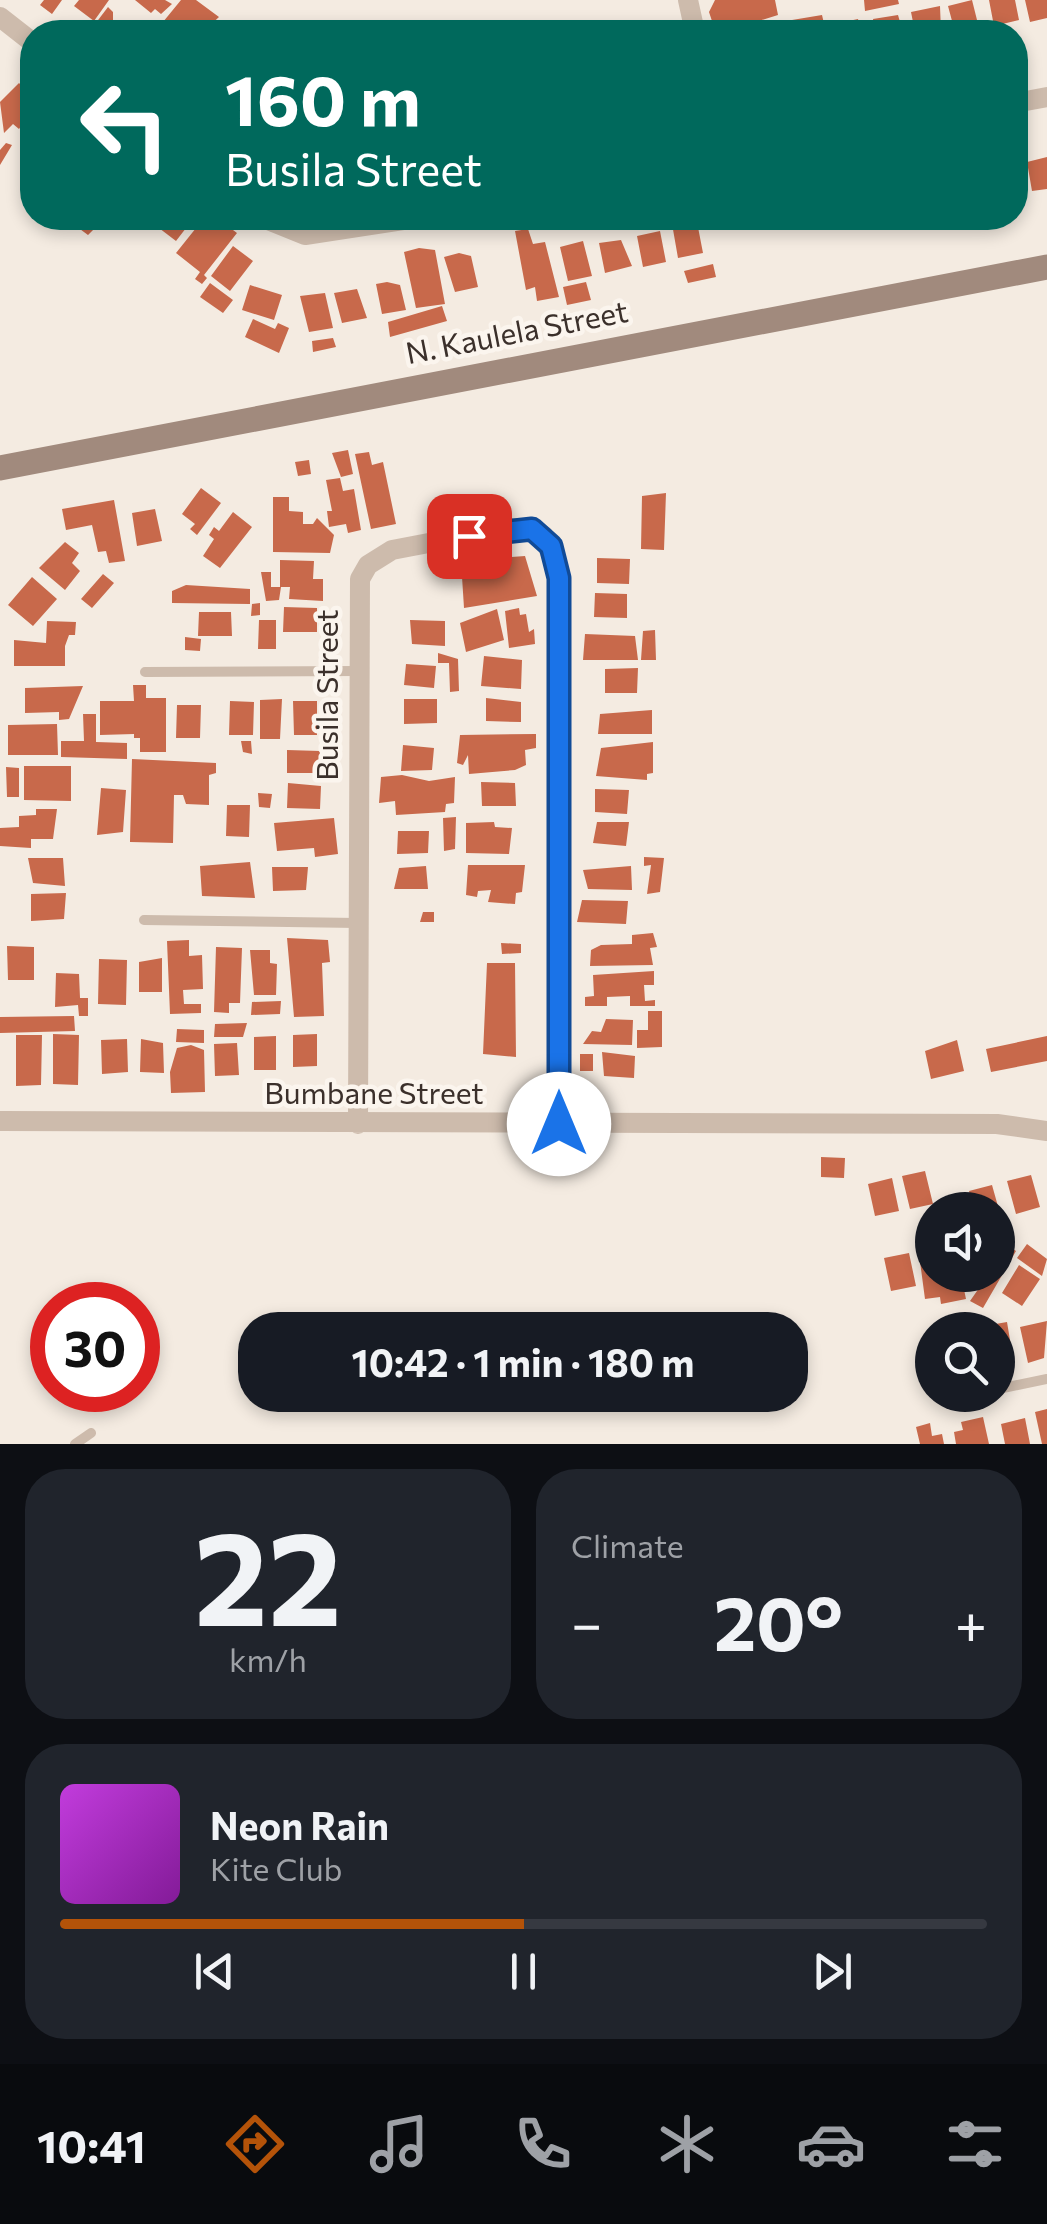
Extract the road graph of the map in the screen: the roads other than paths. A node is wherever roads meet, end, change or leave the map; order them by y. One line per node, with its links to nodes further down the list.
1 (293, 230): 2 (street)
2 (338, 230)
3 (1047, 267): 4 (street, N. Kaulela Street)
4 (0, 468)
5 (358, 671): 6 (lane); 8 (street, Busila Street); 11 (street, Busila Street)
6 (144, 672)
7 (144, 920): 8 (lane)
8 (357, 923): 10 (street, Busila Street)
9 (0, 1121): 10 (street, Bumbane Street)
10 (358, 1124): 11 (street, Bumbane Street)
11 (559, 1124): 12 (street, Bumbane Street)
12 (1047, 1131)
13 (1047, 1379): 14 (lane)
14 (1015, 1386)
15 (92, 1433): 16 (lane)
16 (75, 1444)

